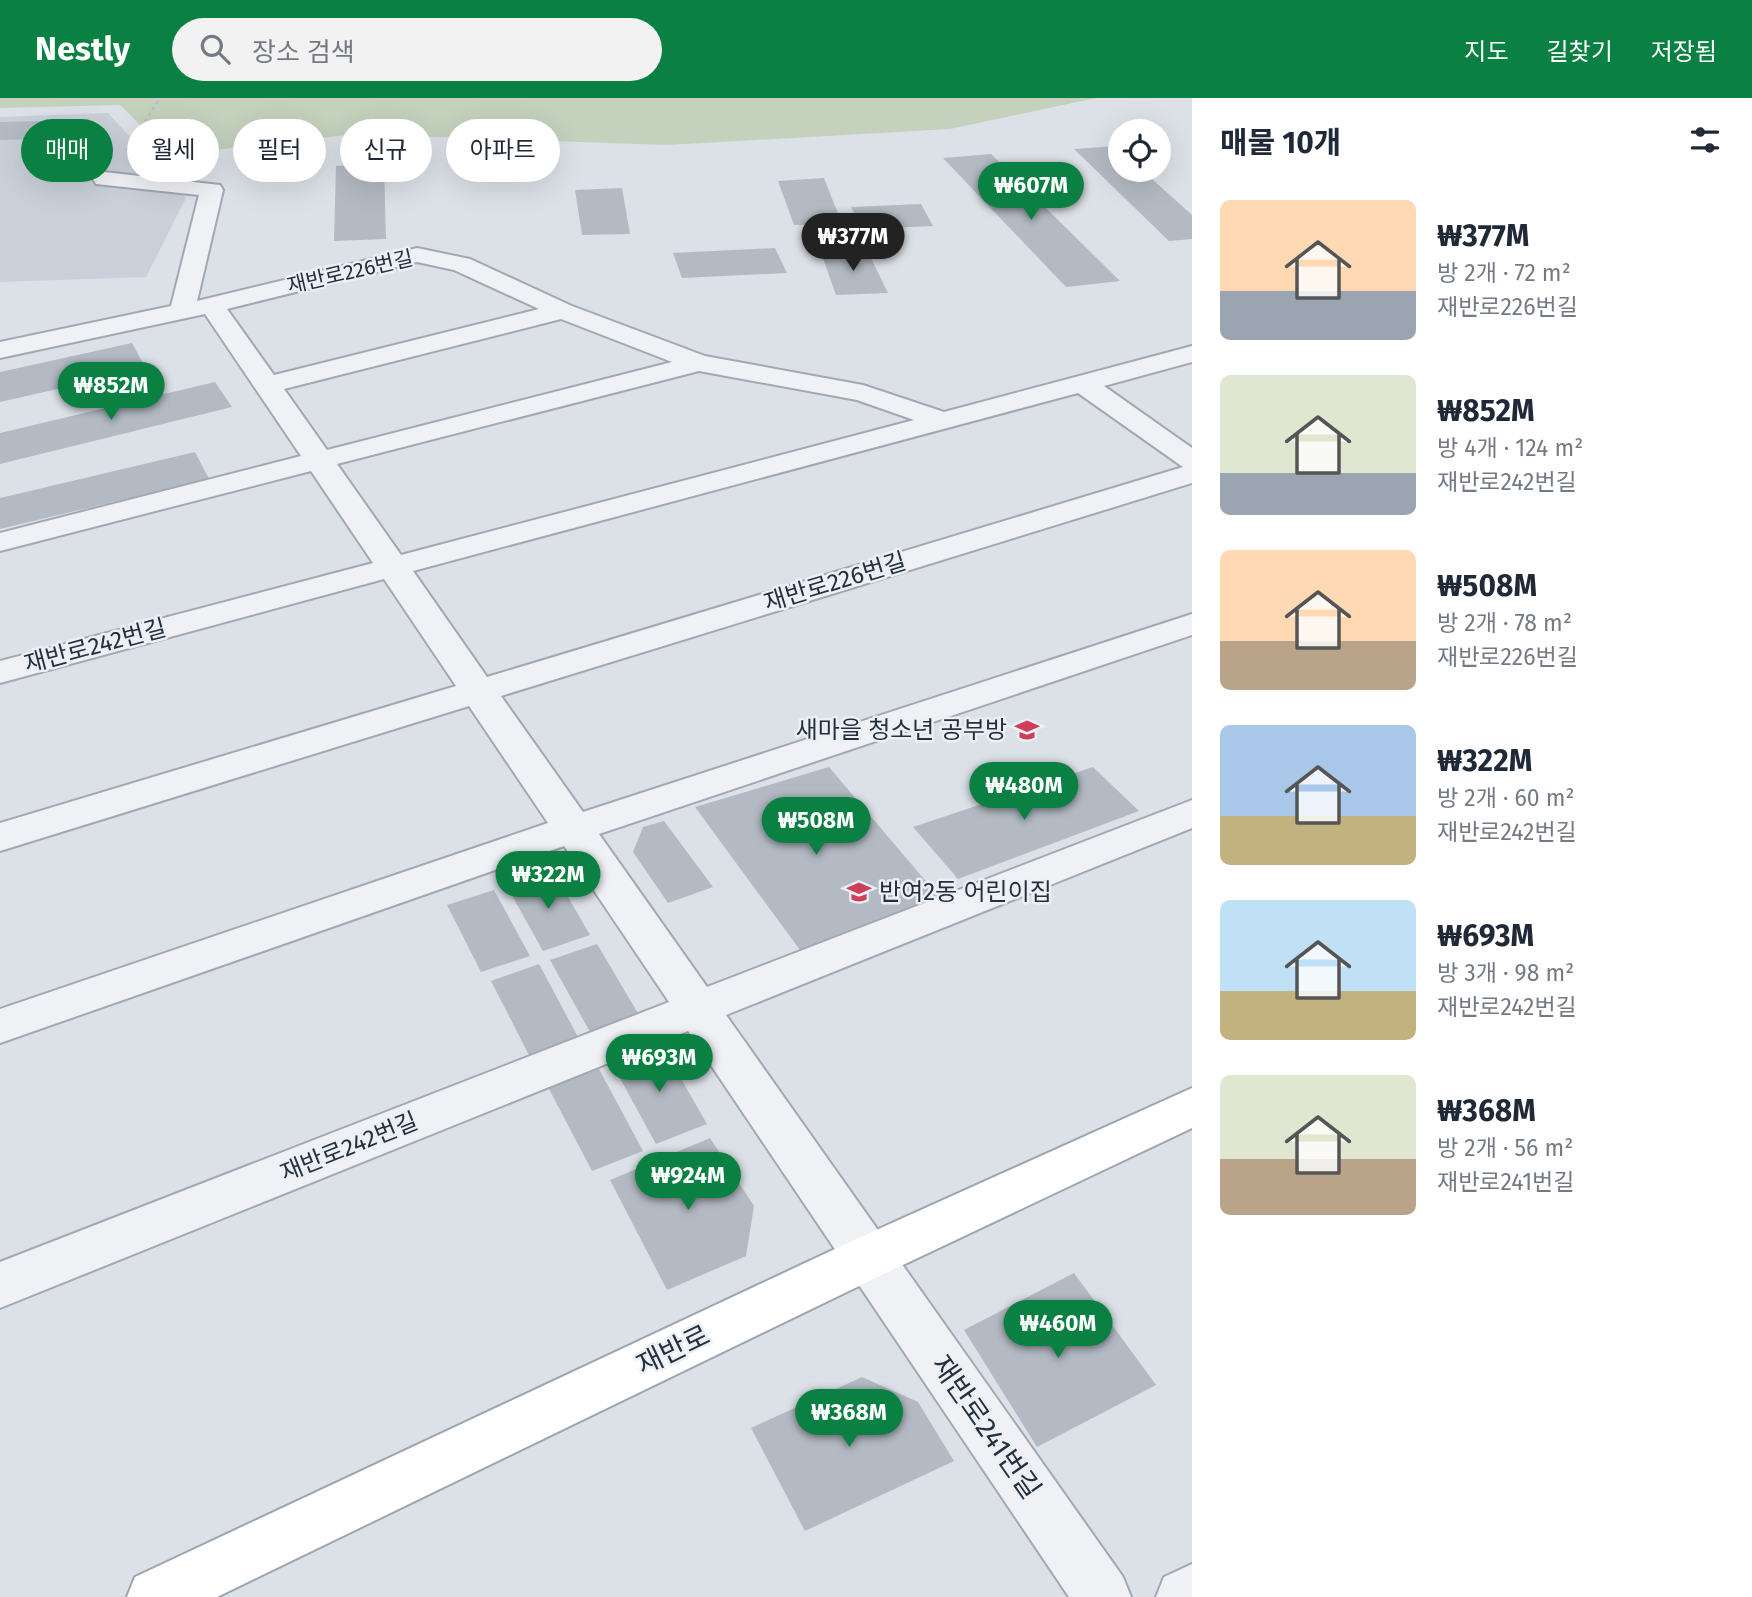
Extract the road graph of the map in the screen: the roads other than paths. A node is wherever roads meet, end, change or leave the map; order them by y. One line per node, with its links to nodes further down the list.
1 (113, 180): 2 (street)
2 (197, 308): 3 (street, 재반로226번길); 4 (street); 10 (street)
3 (563, 311): 8 (street, 재반로226번길); 10 (street)
4 (140, 320): 5 (street); 6 (street)
5 (0, 327)
6 (0, 350)
7 (1192, 354): 9 (street)
8 (699, 363): 11 (street, 재반로226번길); 12 (street, 재반로226번길)
9 (1083, 384): 11 (street); 13 (street)
10 (267, 385): 12 (street)
11 (945, 422): 16 (street)
12 (320, 461): 15 (street); 16 (street)
13 (1192, 461)
14 (1192, 474): 19 (street, 재반로226번길)
15 (0, 542)
16 (392, 565): 18 (street, 재반로242번길); 19 (street)
17 (1192, 624): 21 (street)
18 (0, 672)
19 (478, 690): 21 (street); 22 (street)
20 (1192, 813): 23 (street)
21 (573, 829): 23 (street); 24 (street)
22 (0, 837)
23 (697, 1008): 26 (street); 27 (street, 재반로242번길)
24 (0, 1026)
25 (1192, 1107): 26 (main road, 재반로)
26 (869, 1256): 29 (main road, 재반로); 30 (street, 재반로241번길)
27 (0, 1285)
28 (1192, 1592): 31 (street)
29 (155, 1597)
30 (1103, 1597)
31 (1184, 1597)

